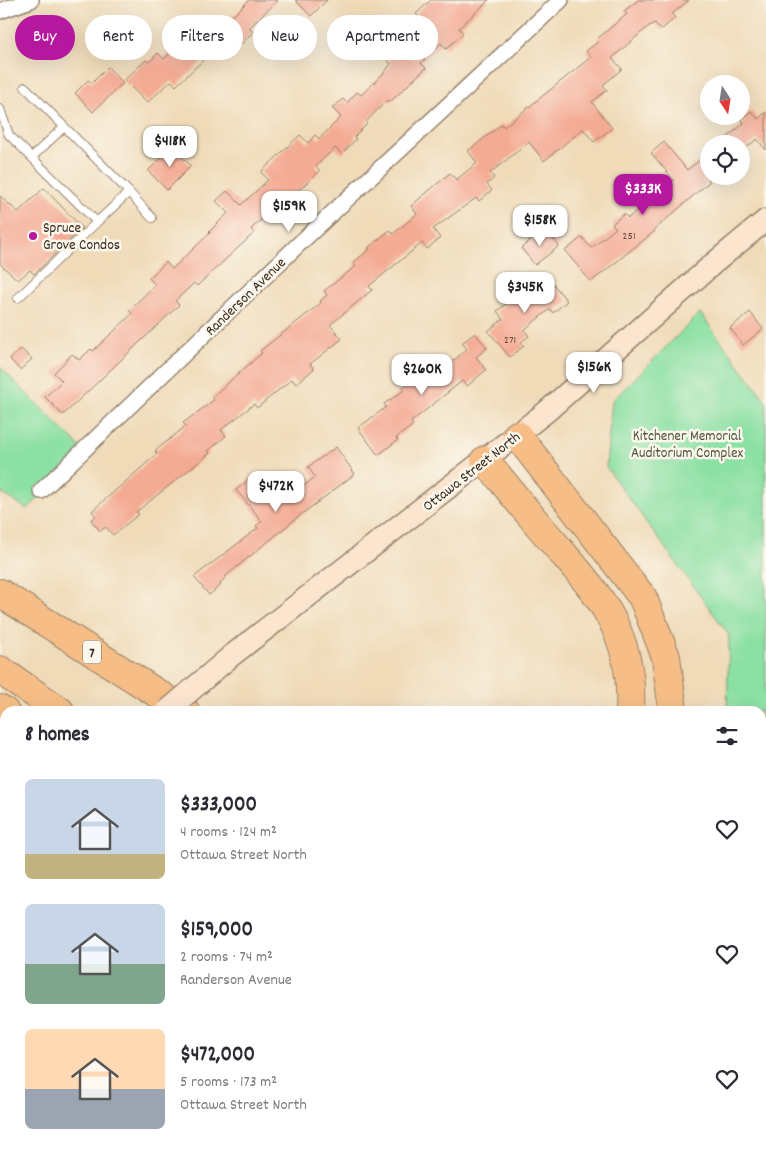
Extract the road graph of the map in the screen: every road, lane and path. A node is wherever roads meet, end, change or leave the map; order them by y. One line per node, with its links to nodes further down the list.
1 (30, 0): 3 (street)
2 (561, 0): 15 (street, Randerson Avenue)
3 (0, 11)
4 (25, 88): 6 (lane)
5 (0, 109): 7 (lane)
6 (64, 127): 7 (lane); 8 (lane)
7 (32, 157): 11 (lane)
8 (129, 192): 9 (lane); 11 (lane)
9 (152, 218)
10 (766, 220): 13 (main road, Ottawa Street North)
11 (97, 222): 12 (lane)
12 (18, 298)
13 (517, 435): 14 (main road, Ottawa Street North); 22 (highway)
14 (485, 460): 19 (main road, Ottawa Street North, bridge); 21 (highway)
15 (41, 491)
16 (0, 593): 20 (highway, 7)
17 (0, 670): 18 (highway)
18 (53, 706)
19 (173, 706)
20 (177, 706)
21 (630, 706)
22 (672, 706)

